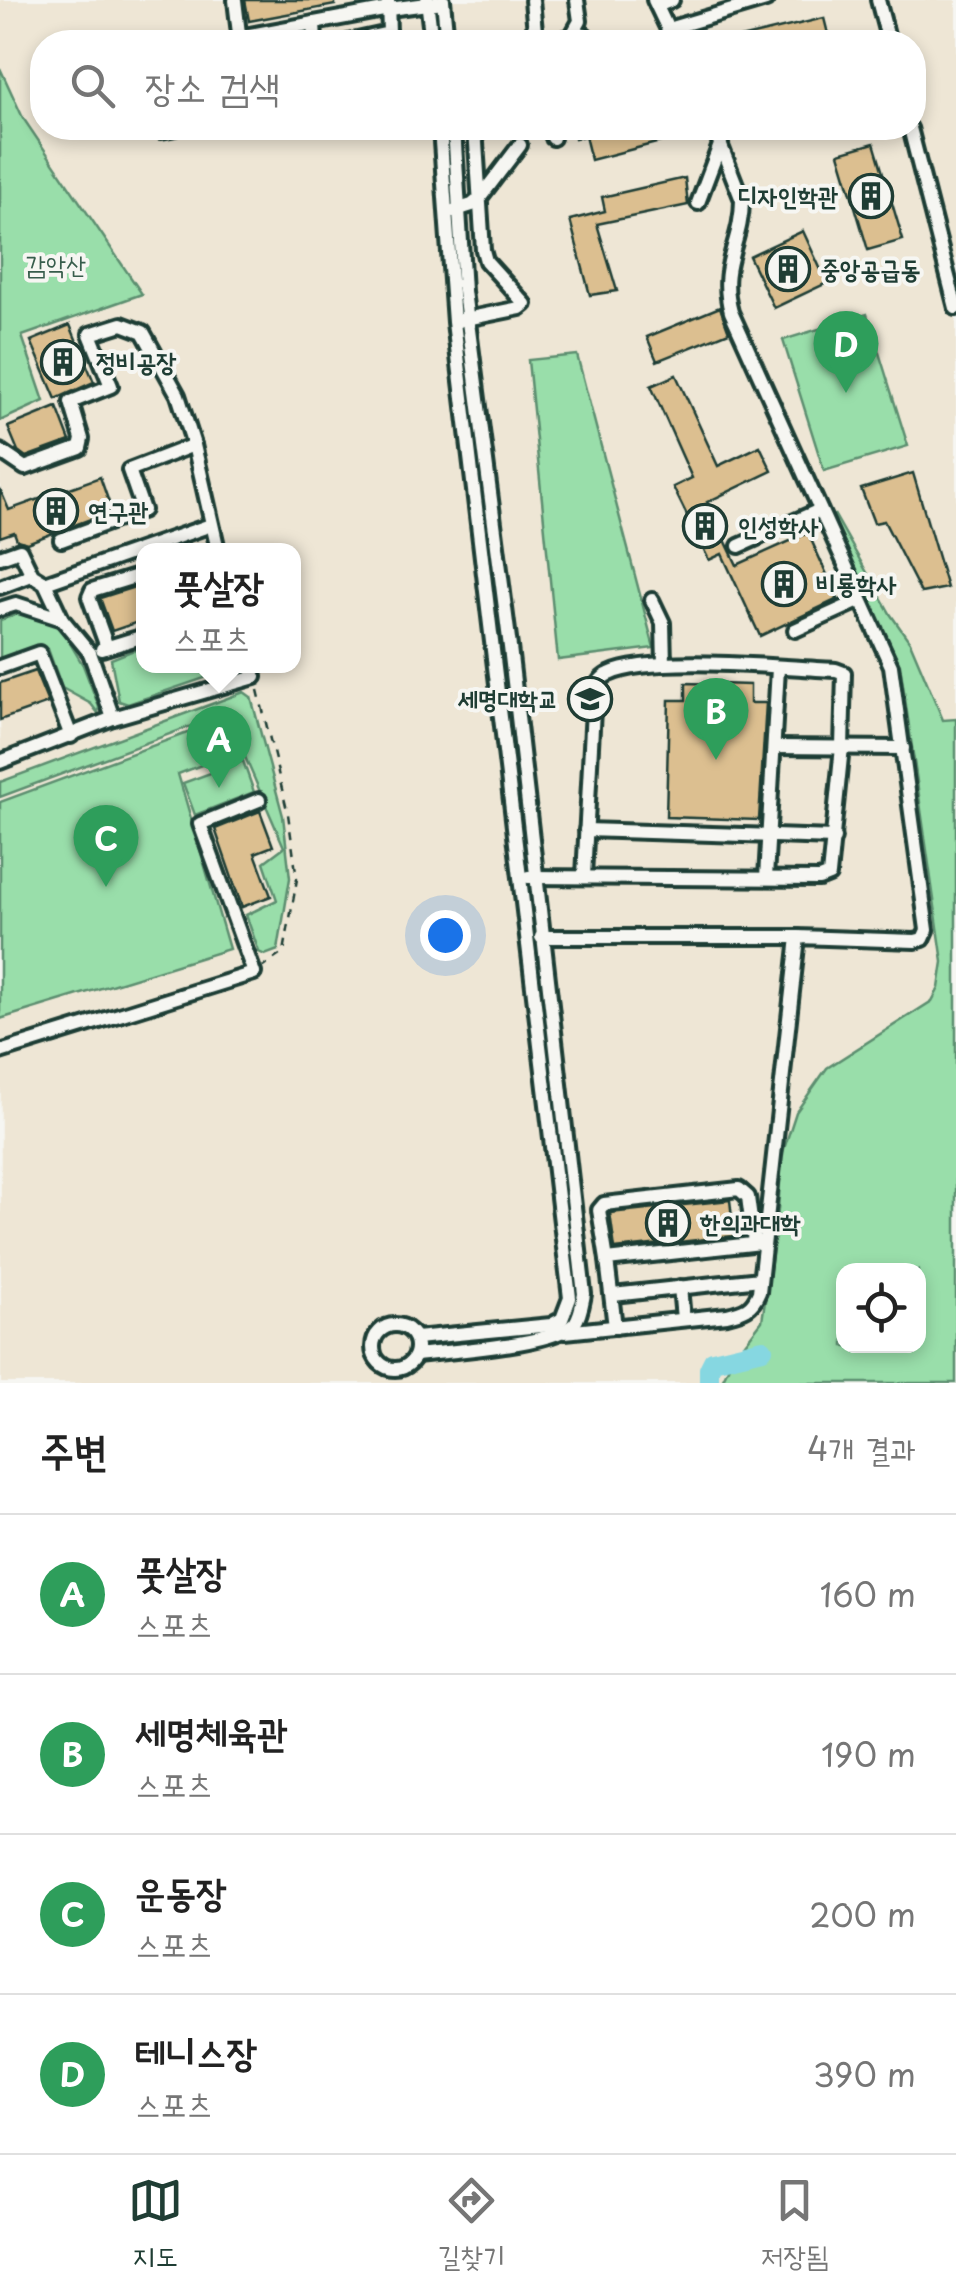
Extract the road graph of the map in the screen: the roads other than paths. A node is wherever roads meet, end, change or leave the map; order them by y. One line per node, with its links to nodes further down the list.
1 (235, 0): 12 (street)
2 (532, 0): 18 (street)
3 (578, 0): 19 (street)
4 (672, 0): 9 (street)
5 (766, 0): 21 (street)
6 (878, 0): 22 (street)
7 (443, 1): 8 (street); 17 (street)
8 (427, 2): 10 (street); 16 (street)
9 (656, 3): 20 (street)
10 (388, 4): 11 (street); 15 (street)
11 (314, 23): 13 (street); 14 (street)
12 (239, 30)
13 (284, 30)
14 (314, 30)
15 (389, 30)
16 (430, 30)
17 (446, 30)
18 (535, 30)
19 (576, 30)
20 (668, 30)
21 (687, 30)
22 (886, 30)
23 (442, 140): 31 (street)
24 (454, 140): 31 (street)
25 (477, 140): 29 (street)
26 (913, 140): 32 (street)
27 (721, 142): 30 (street); 36 (street)
28 (520, 146): 29 (street)
29 (479, 199): 31 (street); 33 (street)
30 (698, 203)
31 (453, 211): 33 (street)
32 (956, 308)
33 (461, 321): 47 (street); 48 (street)
34 (194, 444): 35 (street); 37 (street); 38 (street)
35 (0, 451)
36 (820, 510): 41 (street); 50 (street)
37 (210, 524): 39 (street); 40 (street)
38 (61, 540)
39 (151, 543)
40 (216, 543)
41 (738, 546)
42 (136, 548): 45 (street)
43 (0, 557): 45 (street)
44 (136, 576): 55 (street)
45 (38, 579): 46 (street); 52 (street)
46 (0, 588)
47 (502, 593): 48 (street); 72 (street)
48 (487, 594): 72 (street)
49 (652, 600): 57 (street)
50 (859, 601): 53 (street); 65 (street)
51 (0, 610): 52 (street)
52 (62, 619): 56 (street)
53 (796, 630)
54 (136, 638): 55 (street)
55 (107, 647): 56 (street)
56 (90, 653): 61 (street)
57 (664, 664): 59 (street); 68 (street)
58 (0, 667): 62 (street)
59 (778, 668): 63 (street); 64 (street)
60 (247, 673): 61 (street)
61 (113, 718): 62 (street)
62 (71, 736): 66 (street)
63 (774, 747): 64 (street); 69 (street)
64 (842, 747): 65 (street); 70 (street)
65 (903, 748): 75 (street)
66 (0, 762)
67 (259, 800): 77 (street)
68 (586, 830): 69 (street); 71 (street)
69 (768, 835): 70 (street); 73 (street)
70 (834, 838): 73 (street)
71 (584, 876): 72 (street); 73 (street)
72 (528, 877): 74 (street); 76 (street)
73 (766, 878)
74 (542, 937): 75 (street); 76 (street)
75 (798, 938): 78 (street)
76 (544, 1031): 85 (street); 86 (street)
77 (0, 1052)
78 (759, 1243): 79 (street); 79 (street); 80 (street)
79 (607, 1260): 82 (street)
80 (760, 1279): 81 (street); 83 (street)
81 (680, 1288): 82 (street); 83 (street)
82 (613, 1295): 84 (street)
83 (683, 1320): 84 (street)
84 (615, 1327): 85 (street)
85 (565, 1332): 87 (street)
86 (416, 1338): 87 (street); 88 (street)
87 (416, 1355): 88 (street)
88 (397, 1376)

